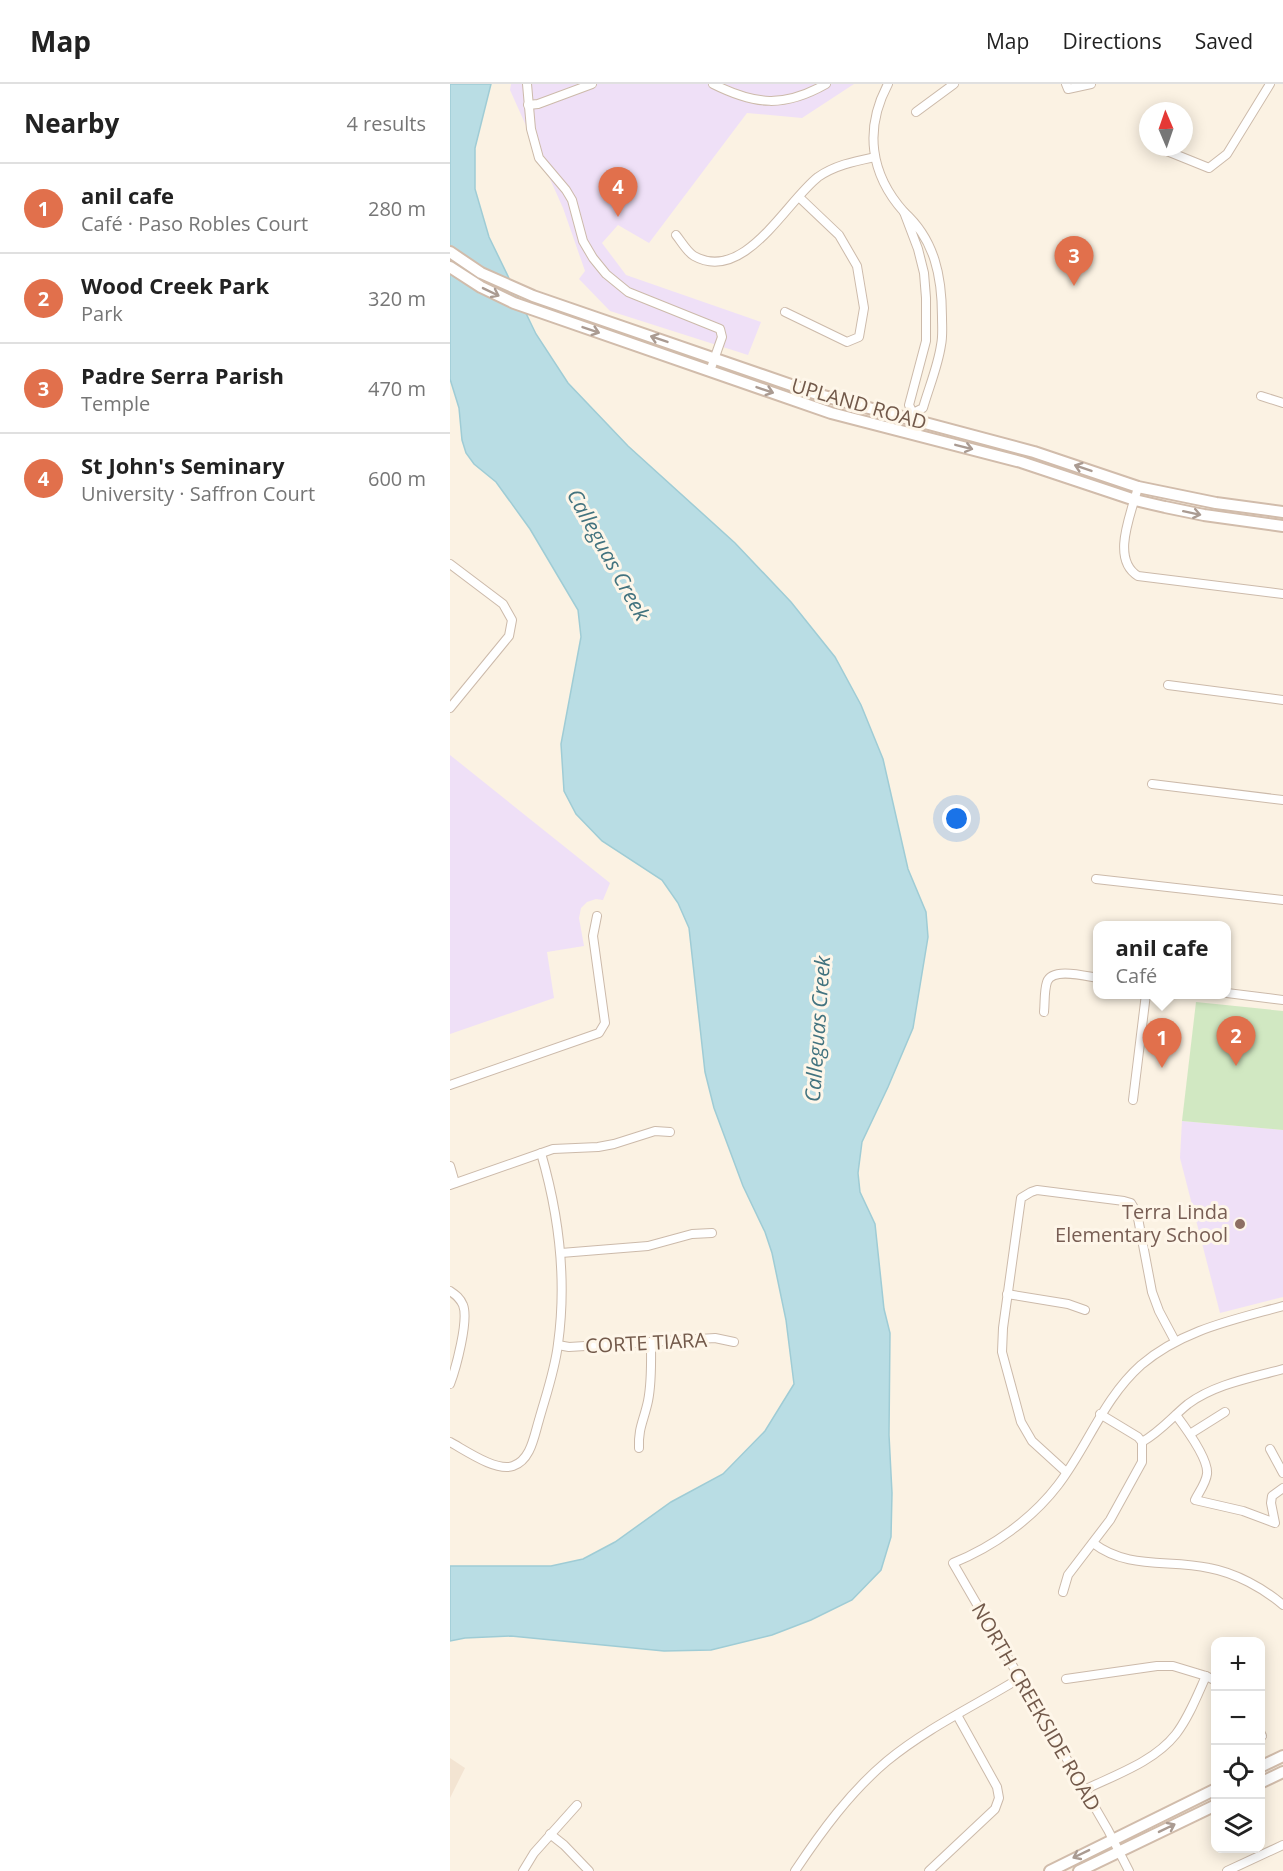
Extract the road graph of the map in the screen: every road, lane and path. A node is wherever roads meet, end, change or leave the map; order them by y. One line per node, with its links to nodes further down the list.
1 (527, 84): 10 (street)
2 (592, 84): 10 (street)
3 (712, 84): 4 (street)
4 (826, 84)
5 (888, 84): 13 (street)
6 (954, 84): 11 (street)
7 (1066, 84): 8 (street)
8 (1091, 84)
9 (1270, 84): 12 (street)
10 (528, 105): 20 (street)
11 (916, 112)
12 (1179, 156)
13 (875, 157): 14 (street); 15 (street)
14 (799, 197): 16 (street); 19 (street)
15 (904, 212): 15 (street)
16 (676, 235)
17 (450, 252): 20 (main road, UPLAND ROAD, one-way to 17)
18 (450, 267): 21 (main road, UPLAND ROAD, one-way to 21)
19 (785, 312)
20 (714, 358): 21 (street); 24 (main road, UPLAND ROAD, one-way to 20)
21 (710, 371): 25 (main road, UPLAND ROAD, one-way to 25)
22 (1261, 396): 23 (street)
23 (1283, 403)
24 (1138, 487): 25 (street); 26 (main road, UPLAND ROAD)
25 (1135, 500): 27 (main road, UPLAND ROAD, one-way to 27); 29 (street)
26 (1283, 512)
27 (1283, 526)
28 (450, 564): 32 (street)
29 (1283, 594)
30 (1168, 685): 31 (street)
31 (1283, 700)
32 (450, 708)
33 (1152, 784): 34 (street)
34 (1283, 800)
35 (1096, 879): 36 (street)
36 (1283, 900)
37 (597, 916): 43 (street)
38 (1093, 977): 42 (street)
39 (1231, 994): 41 (street)
40 (1145, 999): 44 (street)
41 (1283, 1000)
42 (1044, 1011)
43 (450, 1085)
44 (1133, 1100)
45 (669, 1132): 46 (street)
46 (541, 1153): 48 (street); 50 (street)
47 (450, 1166): 48 (street)
48 (453, 1184)
49 (712, 1233): 50 (street)
50 (561, 1253): 58 (street)
51 (450, 1292): 60 (street)
52 (1007, 1294): 54 (street); 55 (street); 69 (street)
53 (1283, 1306): 55 (street)
54 (1085, 1310)
55 (1175, 1341): 62 (street)
56 (651, 1342): 57 (street, CORTE TIARA); 58 (street, CORTE TIARA); 67 (street)
57 (734, 1342)
58 (558, 1345): 65 (street)
59 (1283, 1369): 63 (street)
60 (450, 1384)
61 (1225, 1412): 64 (street)
62 (1100, 1414): 66 (street); 69 (street)
63 (1176, 1415): 64 (street); 66 (street)
64 (1190, 1434): 71 (street)
65 (450, 1442)
66 (1142, 1442): 72 (street)
67 (639, 1448)
68 (1270, 1449): 70 (street)
69 (1066, 1472): 76 (street, NORTH CREEKSIDE ROAD)
70 (1283, 1473)
71 (1283, 1488)
72 (1093, 1543): 73 (street); 74 (street)
73 (1063, 1592)
74 (1283, 1605)
75 (1206, 1676): 77 (street); 78 (street); 84 (street)
76 (1020, 1678): 79 (street); 84 (street, NORTH CREEKSIDE ROAD)
77 (1066, 1678)
78 (1211, 1679)
79 (957, 1715): 94 (street); 95 (street)
80 (1283, 1756): 81 (main road)
81 (1265, 1765)
82 (1283, 1772): 83 (main road)
83 (1265, 1781)
84 (1084, 1790): 89 (street, NORTH CREEKSIDE ROAD)
85 (1211, 1791): 89 (main road)
86 (577, 1805): 88 (street)
87 (1211, 1807): 91 (main road, one-way to 87)
88 (550, 1834): 92 (street); 93 (street)
89 (1112, 1839): 91 (street, NORTH CREEKSIDE ROAD); 96 (main road, one-way to 96)
90 (1283, 1845): 99 (street)
91 (1119, 1851): 97 (main road); 98 (street, NORTH CREEKSIDE ROAD)
92 (523, 1871)
93 (588, 1871)
94 (795, 1871)
95 (929, 1871)
96 (1050, 1871)
97 (1079, 1871)
98 (1129, 1871)
99 (1227, 1871)

